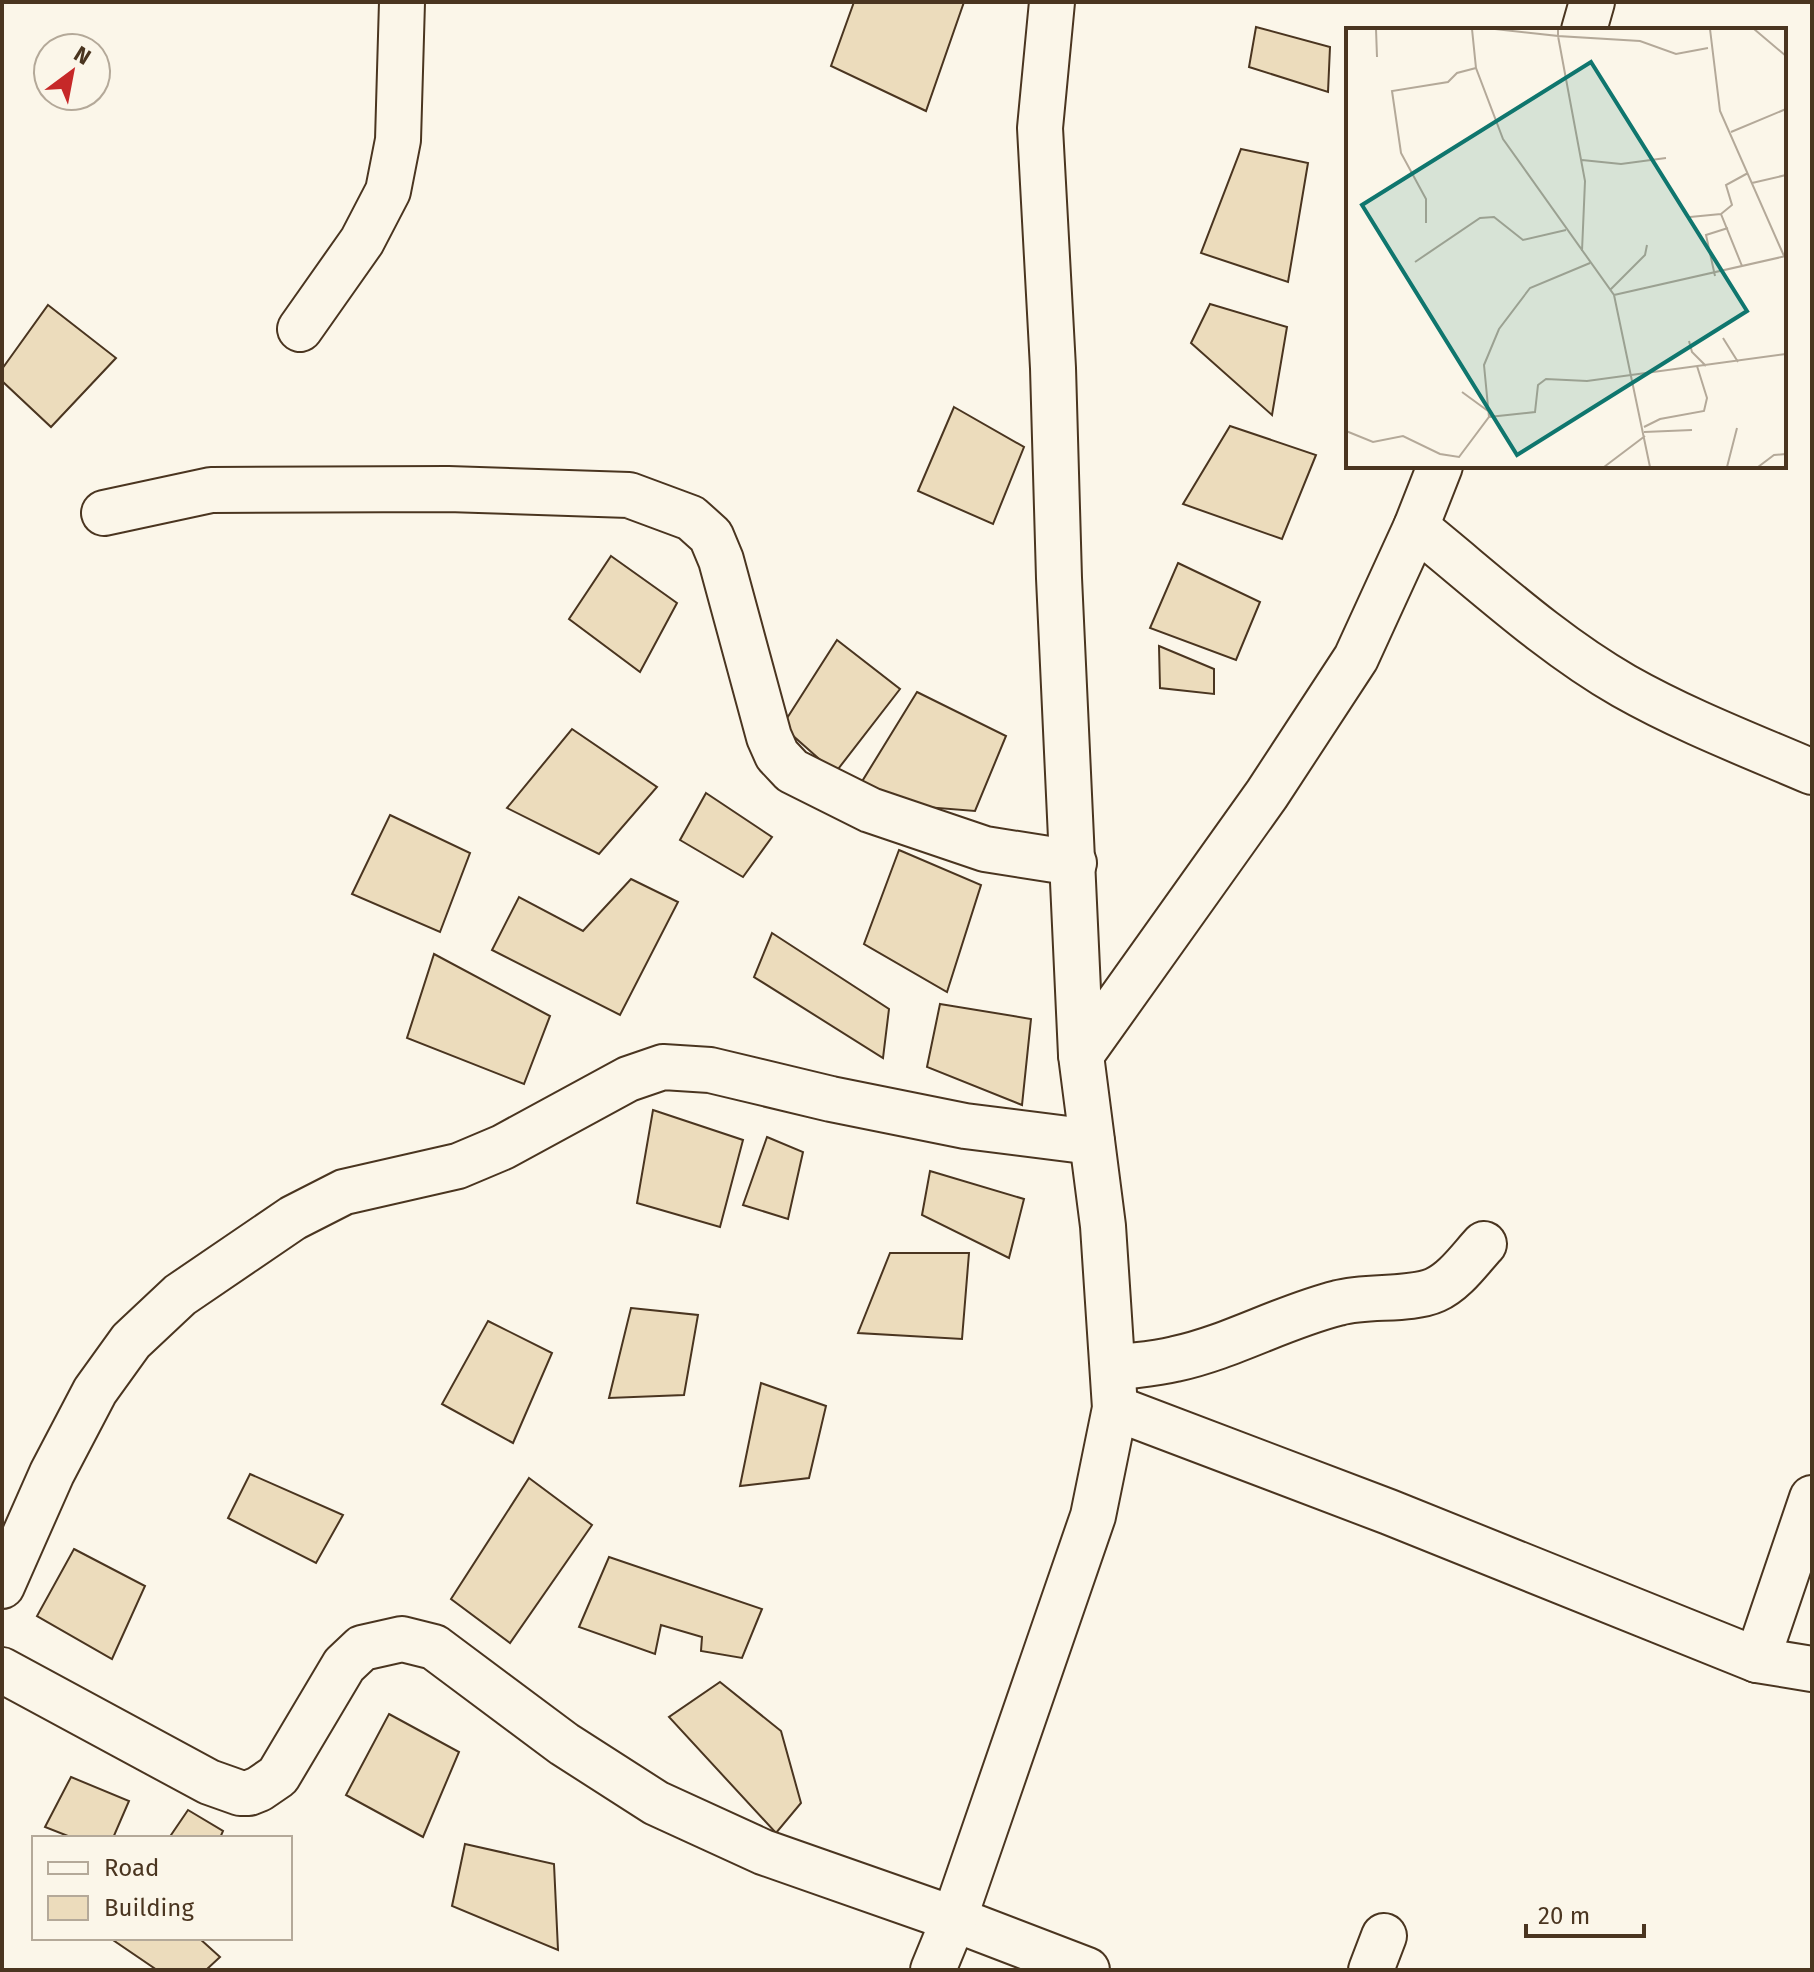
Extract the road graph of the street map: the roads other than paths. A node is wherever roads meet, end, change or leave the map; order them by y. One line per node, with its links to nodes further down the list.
1 (402, 2): 5 (street)
2 (1052, 2): 10 (street)
3 (1592, 2): 4 (street)
4 (1585, 28)
5 (300, 329)
6 (1439, 468): 8 (street)
7 (104, 513): 10 (street)
8 (1416, 527): 9 (street); 11 (street)
9 (1812, 772)
10 (1074, 863): 11 (street)
11 (1081, 1055): 12 (street)
12 (1092, 1142): 14 (street); 16 (street)
13 (1484, 1244): 14 (street)
14 (1114, 1388): 17 (street); 20 (street)
15 (1812, 1498): 17 (street)
16 (2, 1586)
17 (1757, 1660): 18 (street)
18 (1812, 1669)
19 (2, 1670): 20 (street)
20 (954, 1919): 21 (street); 22 (street)
21 (933, 1970)
22 (1087, 1970)

